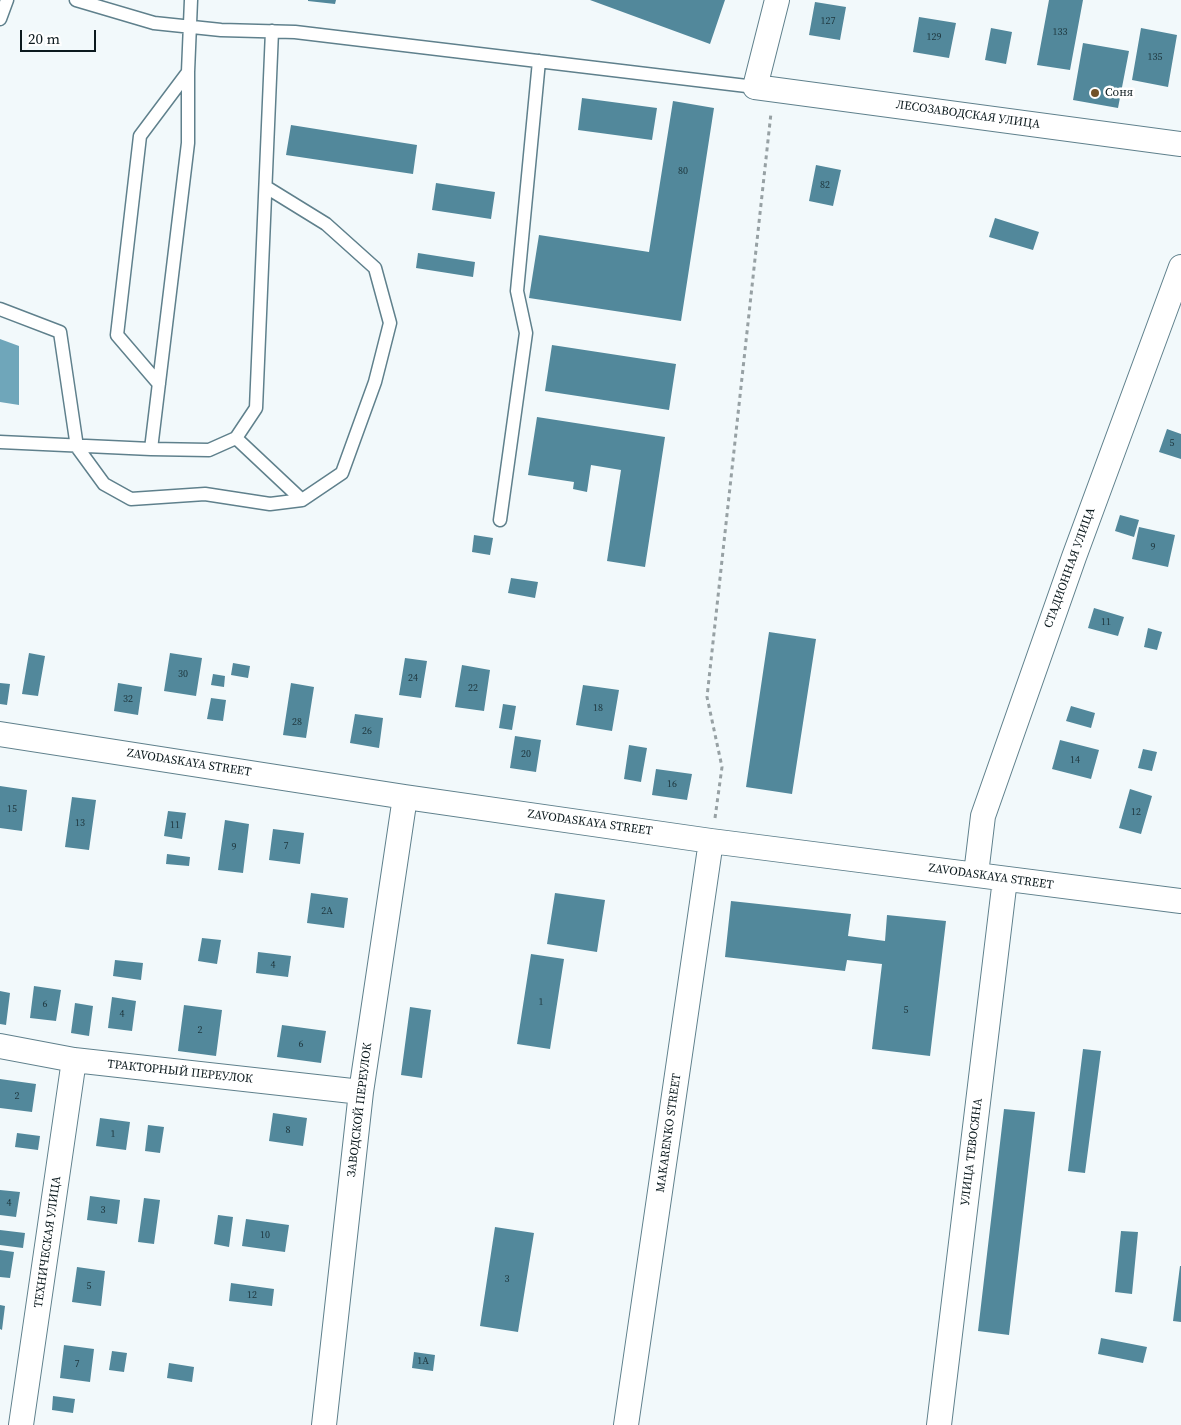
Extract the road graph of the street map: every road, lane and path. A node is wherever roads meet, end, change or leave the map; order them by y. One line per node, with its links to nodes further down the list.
1 (7, 0): 5 (lane)
2 (76, 0): 6 (lane)
3 (191, 0): 6 (lane)
4 (777, 0): 10 (street)
5 (0, 19)
6 (190, 27): 7 (lane); 9 (lane)
7 (272, 31): 8 (lane); 12 (lane)
8 (539, 61): 10 (lane); 21 (lane)
9 (188, 72): 15 (lane); 15 (lane)
10 (764, 89): 11 (street, ЛЕСОЗАВОДСКАЯ УЛИЦА); 24 (path)
11 (1181, 144)
12 (266, 187): 16 (lane); 20 (lane)
13 (1181, 267): 25 (street, СТАДИОННАЯ УЛИЦА)
14 (0, 309): 18 (lane)
15 (159, 384): 19 (lane)
16 (236, 438): 19 (lane); 20 (lane)
17 (0, 442): 18 (lane)
18 (77, 447): 19 (lane); 20 (lane)
19 (151, 450)
20 (302, 500)
21 (500, 520)
22 (0, 734): 23 (street, ZAVODASKAYA STREET)
23 (405, 797): 24 (street, ZAVODASKAYA STREET); 30 (street, ЗАВОДСКОЙ ПЕРЕУЛОК)
24 (711, 841): 25 (street, ZAVODASKAYA STREET); 33 (street, MAKARENKO STREET)
25 (976, 874): 26 (street, ZAVODASKAYA STREET)
26 (1005, 879): 27 (street, ZAVODASKAYA STREET); 34 (street, УЛИЦА ТЕВОСЯНА)
27 (1181, 901)
28 (0, 1046): 29 (street, ТРАКТОРНЫЙ ПЕРЕУЛОК)
29 (74, 1060): 30 (street, ТРАКТОРНЫЙ ПЕРЕУЛОК); 31 (street, ТЕХНИЧЕСКАЯ УЛИЦА)
30 (362, 1092): 32 (street, ЗАВОДСКОЙ ПЕРЕУЛОК)
31 (21, 1425)
32 (324, 1425)
33 (626, 1425)
34 (939, 1425)

